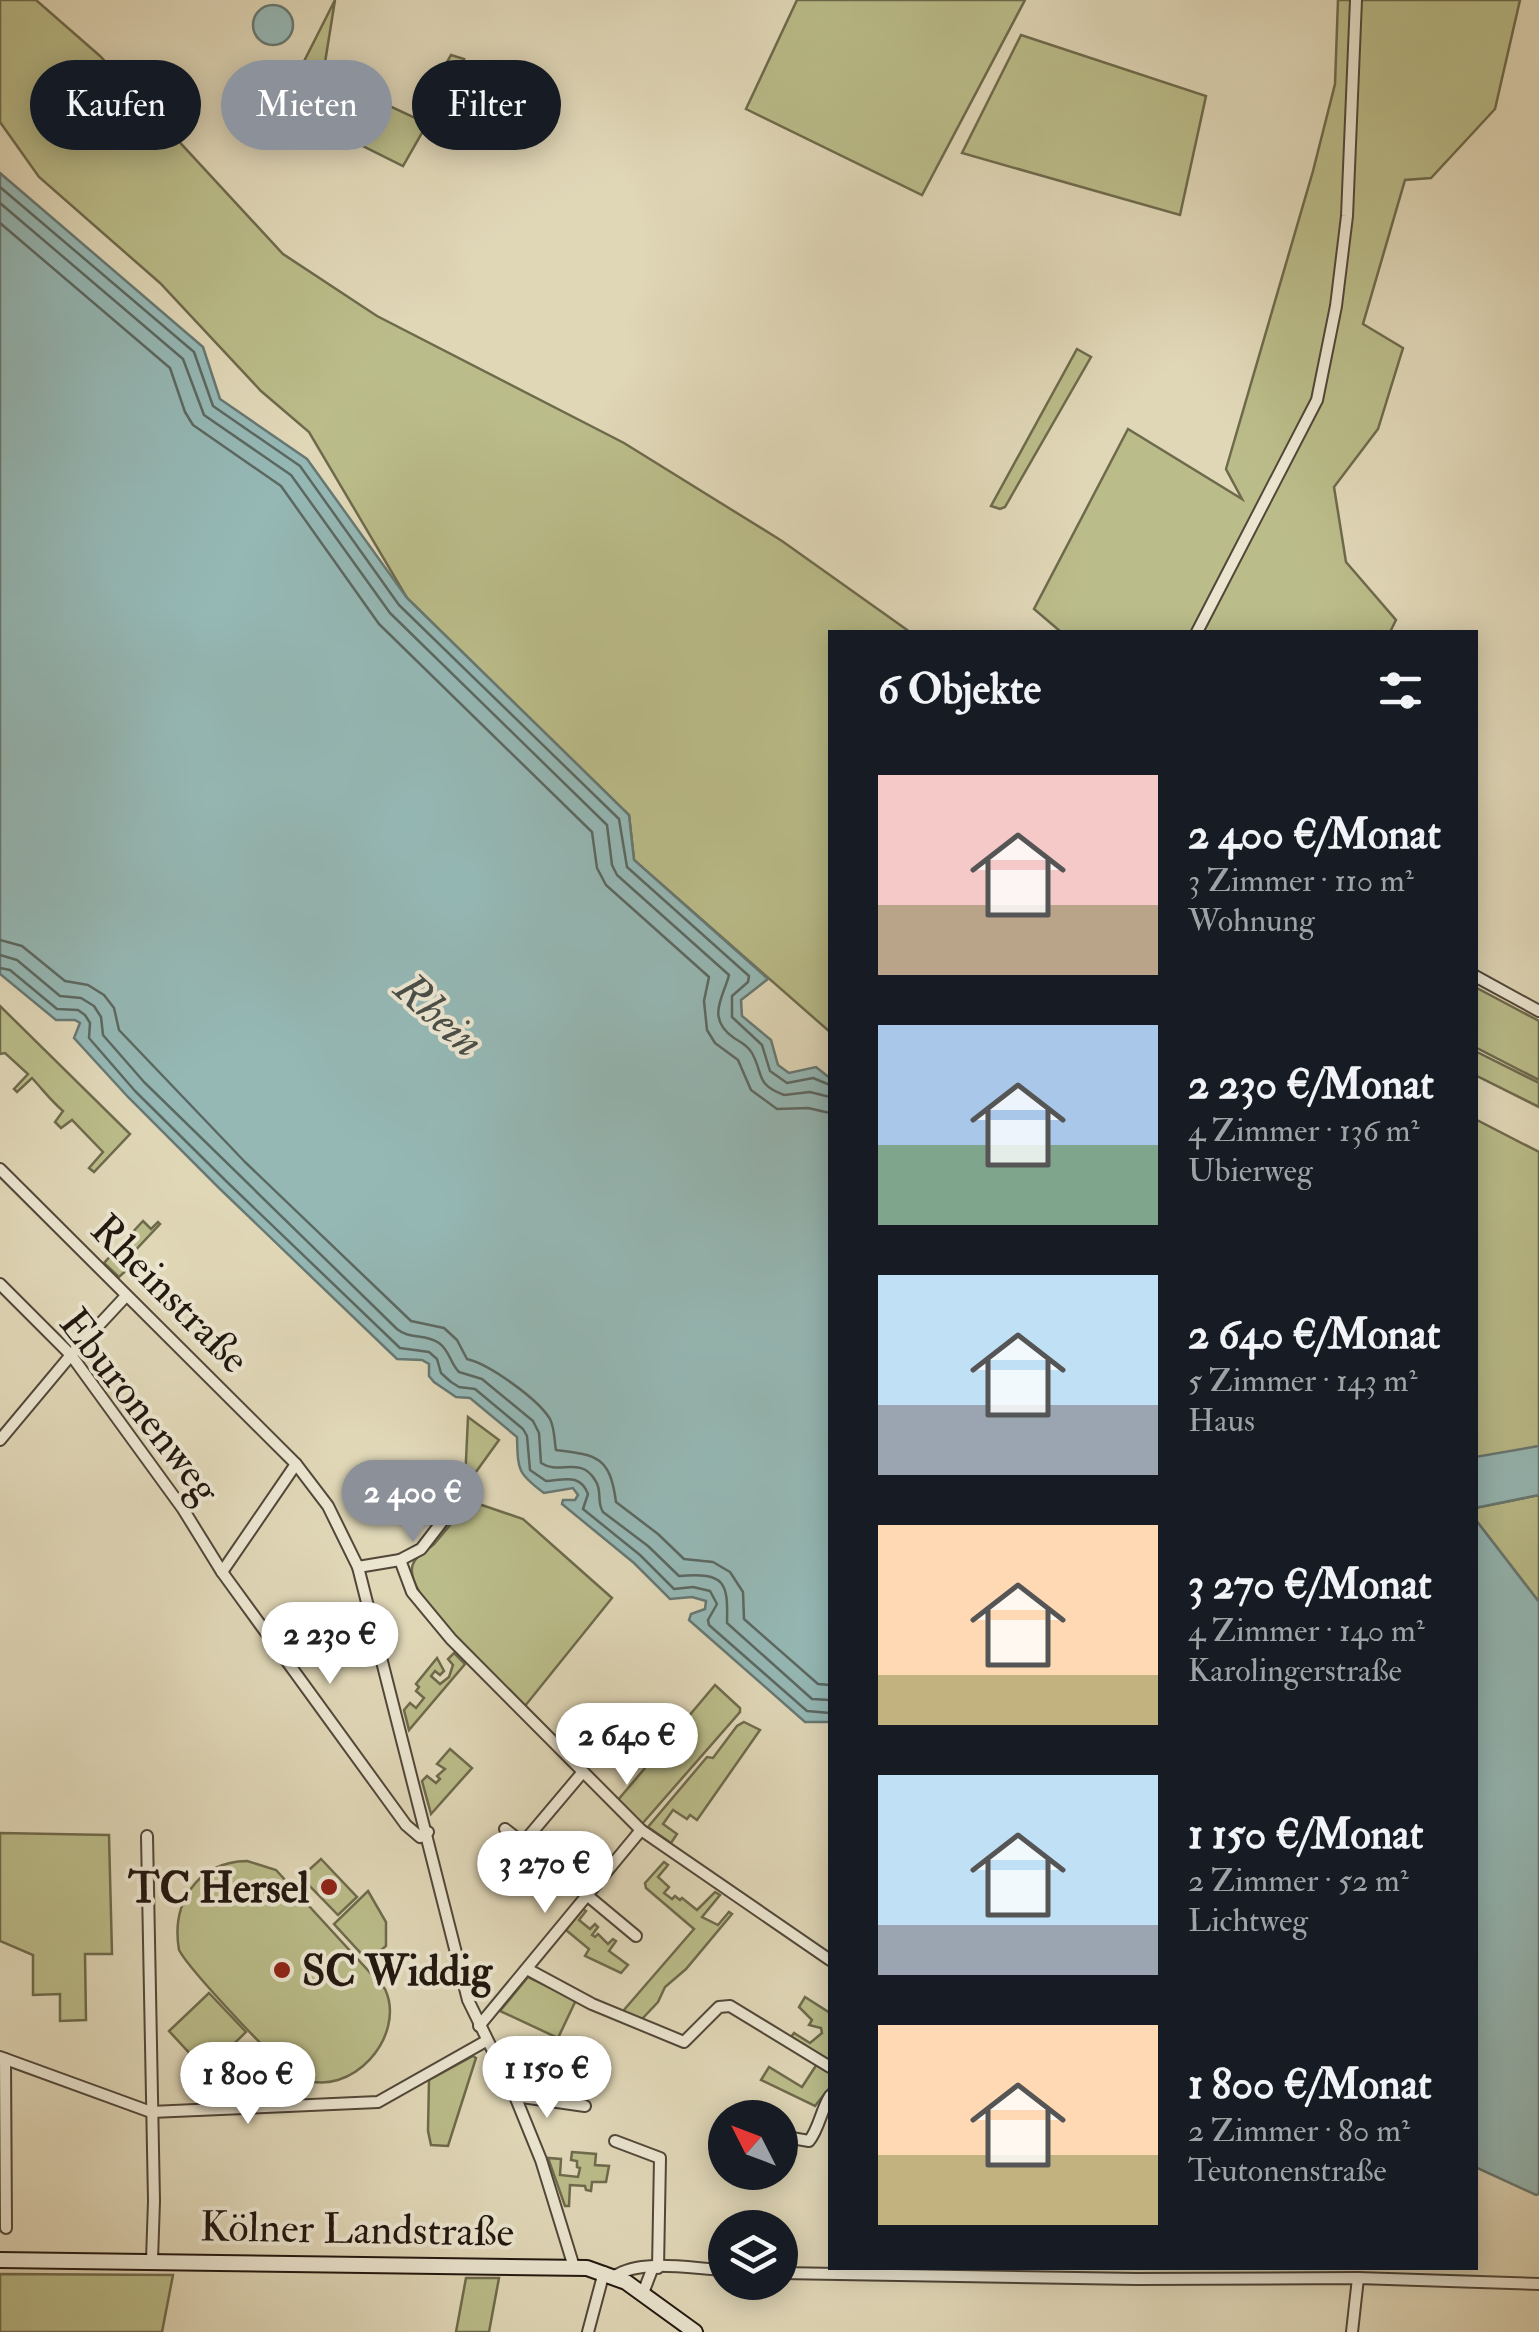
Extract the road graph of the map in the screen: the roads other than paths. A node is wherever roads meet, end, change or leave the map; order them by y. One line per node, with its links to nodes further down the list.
1 (1356, 0): 2 (street)
2 (1198, 630)
3 (1478, 978): 4 (street)
4 (1539, 1011)
5 (0, 1169): 7 (street, Rheinstraße)
6 (0, 1284): 8 (street, Eburonenweg)
7 (126, 1296): 8 (street); 10 (street, Rheinstraße)
8 (71, 1355): 9 (street); 14 (street, Eburonenweg)
9 (2, 1432)
10 (296, 1464): 13 (street, Rheinstraße); 14 (street)
11 (461, 1497): 12 (street)
12 (400, 1560): 13 (street); 15 (street)
13 (358, 1567): 18 (street, Rheinstraße)
14 (222, 1572): 18 (street, Eburonenweg)
15 (582, 1772): 17 (street); 20 (street)
16 (505, 1829): 20 (street)
17 (641, 1830): 22 (street); 24 (street)
18 (428, 1832): 26 (street, Rheinstraße)
19 (147, 1836): 33 (street)
20 (523, 1843): 21 (street)
21 (550, 1868)
22 (588, 1896): 23 (street); 25 (street)
23 (636, 1936)
24 (828, 1959)
25 (526, 1969): 26 (street); 29 (street)
26 (479, 2026): 27 (street, Rheinstraße)
27 (486, 2041): 30 (street, Rheinstraße); 33 (street)
28 (3, 2058): 33 (street); 36 (street)
29 (828, 2067)
30 (515, 2096): 32 (street); 39 (street, Rheinstraße)
31 (828, 2099): 34 (street)
32 (585, 2106)
33 (152, 2112): 38 (street)
34 (798, 2138)
35 (615, 2141): 40 (street)
36 (6, 2228)
37 (0, 2260): 38 (main road, Kölner Landstraße)
38 (152, 2260): 39 (main road, Kölner Landstraße)
39 (574, 2266): 45 (main road, Kölner Landstraße)
40 (655, 2268): 41 (street); 45 (street); 49 (street)
41 (708, 2270)
42 (872, 2271): 43 (street); 44 (street)
43 (798, 2272)
44 (1128, 2273): 47 (street)
45 (610, 2274): 49 (main road, Kölner Landstraße); 50 (street)
46 (1410, 2274): 47 (street); 48 (street)
47 (1358, 2278): 52 (street)
48 (1539, 2284)
49 (642, 2293): 51 (main road, Kölner Landstraße)
50 (588, 2332)
51 (695, 2332)
52 (1352, 2332)

